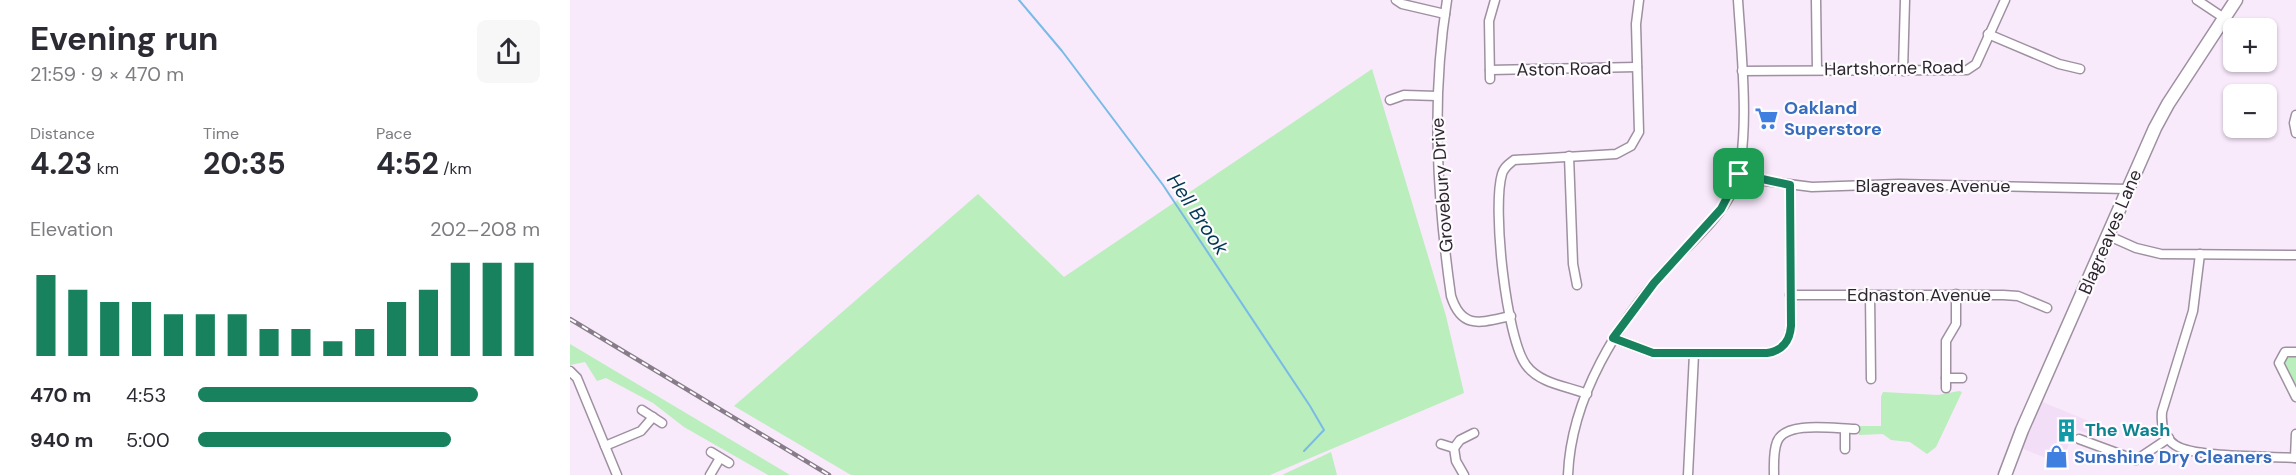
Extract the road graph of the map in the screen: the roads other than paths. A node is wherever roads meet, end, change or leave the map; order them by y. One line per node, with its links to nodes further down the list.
1 (1396, 0): 11 (street)
2 (1447, 0): 11 (street, Grovebury Drive)
3 (1495, 0): 15 (street, Aston Road)
4 (1639, 0): 15 (street)
5 (1738, 0): 17 (street)
6 (1816, 0): 18 (street)
7 (1905, 0): 19 (street)
8 (2197, 0): 12 (street)
9 (2236, 0): 12 (street, Blagreaves Lane)
10 (2001, 1): 14 (street, Hartshorne Road)
11 (1445, 14): 20 (street, Grovebury Drive)
12 (2224, 18)
13 (2223, 20): 27 (street, Blagreaves Lane)
14 (1988, 34): 16 (street); 19 (street, Hartshorne Road)
15 (1637, 67): 24 (street)
16 (2080, 69)
17 (1742, 70): 18 (street, Hartshorne Road); 25 (street)
18 (1816, 70): 19 (street, Hartshorne Road)
19 (1903, 71)
20 (1437, 96): 21 (street); 36 (street, Grovebury Drive)
21 (1390, 100)
22 (2296, 115): 23 (street)
23 (2296, 133)
24 (1569, 156): 31 (street); 36 (street)
25 (1739, 174): 26 (street, Blagreaves Avenue); 37 (street)
26 (1790, 185): 27 (street, Blagreaves Avenue); 34 (street)
27 (2128, 189): 28 (street, Blagreaves Lane)
28 (2109, 236): 29 (street); 70 (street, Blagreaves Lane)
29 (2200, 254): 30 (street); 54 (street)
30 (2296, 255)
31 (1578, 285)
32 (1956, 294): 33 (street, Ednaston Avenue); 35 (street, Ednaston Avenue); 41 (street)
33 (1870, 295): 34 (street, Ednaston Avenue); 43 (street)
34 (1790, 296): 39 (street)
35 (2047, 308)
36 (1511, 316): 45 (street)
37 (1613, 338): 39 (street); 45 (street)
38 (2296, 352): 46 (street)
39 (1694, 354): 68 (street)
40 (570, 370): 57 (street)
41 (1946, 378): 42 (street); 44 (street)
42 (1962, 378)
43 (1871, 379)
44 (1946, 388)
45 (1587, 394): 67 (street)
46 (2296, 397)
47 (642, 410): 48 (street)
48 (653, 417): 49 (street); 57 (street)
49 (662, 423)
50 (1845, 429): 51 (street); 59 (street); 69 (street)
51 (1856, 429)
52 (1474, 433): 58 (street)
53 (2296, 434): 62 (street)
54 (2169, 438): 55 (street); 62 (street)
55 (2079, 439)
56 (1441, 444): 58 (street)
57 (605, 446): 64 (street)
58 (1454, 448): 66 (street)
59 (1845, 450)
60 (711, 452): 61 (street)
61 (720, 458): 63 (street); 65 (street)
62 (2295, 458)
63 (729, 463)
64 (617, 475)
65 (710, 475)
66 (1464, 475)
67 (1568, 475)
68 (1688, 475)
69 (1774, 475)
70 (2005, 475)

